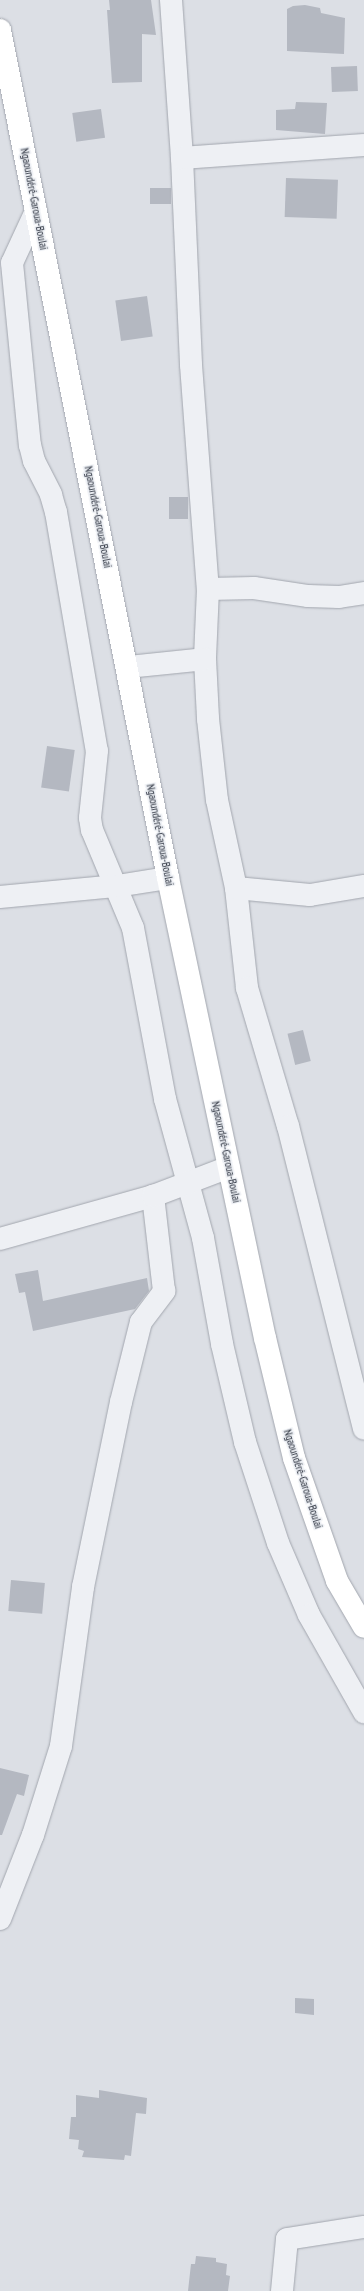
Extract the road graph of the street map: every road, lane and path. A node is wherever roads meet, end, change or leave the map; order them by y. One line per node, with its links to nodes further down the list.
1 (171, 0): 4 (street)
2 (0, 30): 5 (highway, Ngaoundéré-Garoua-Boulai)
3 (364, 145): 4 (street)
4 (182, 158): 6 (street)
5 (36, 211): 9 (highway, Ngaoundéré-Garoua-Boulai); 11 (street)
6 (208, 589): 7 (street); 8 (street)
7 (364, 592)
8 (205, 659): 9 (street); 13 (street)
9 (128, 667): 10 (highway, Ngaoundéré-Garoua-Boulai)
10 (168, 878): 11 (street); 15 (highway, Ngaoundéré-Garoua-Boulai)
11 (117, 886): 14 (street); 16 (street)
12 (364, 886): 13 (street)
13 (236, 888): 19 (street)
14 (0, 897)
15 (228, 1167): 16 (street); 20 (highway, Ngaoundéré-Garoua-Boulai)
16 (188, 1184): 17 (street); 21 (street)
17 (153, 1196): 18 (street); 22 (street)
18 (0, 1239)
19 (364, 1429)
20 (364, 1627)
21 (364, 1712)
22 (0, 1919)
23 (364, 2227): 24 (street)
24 (282, 2291)

